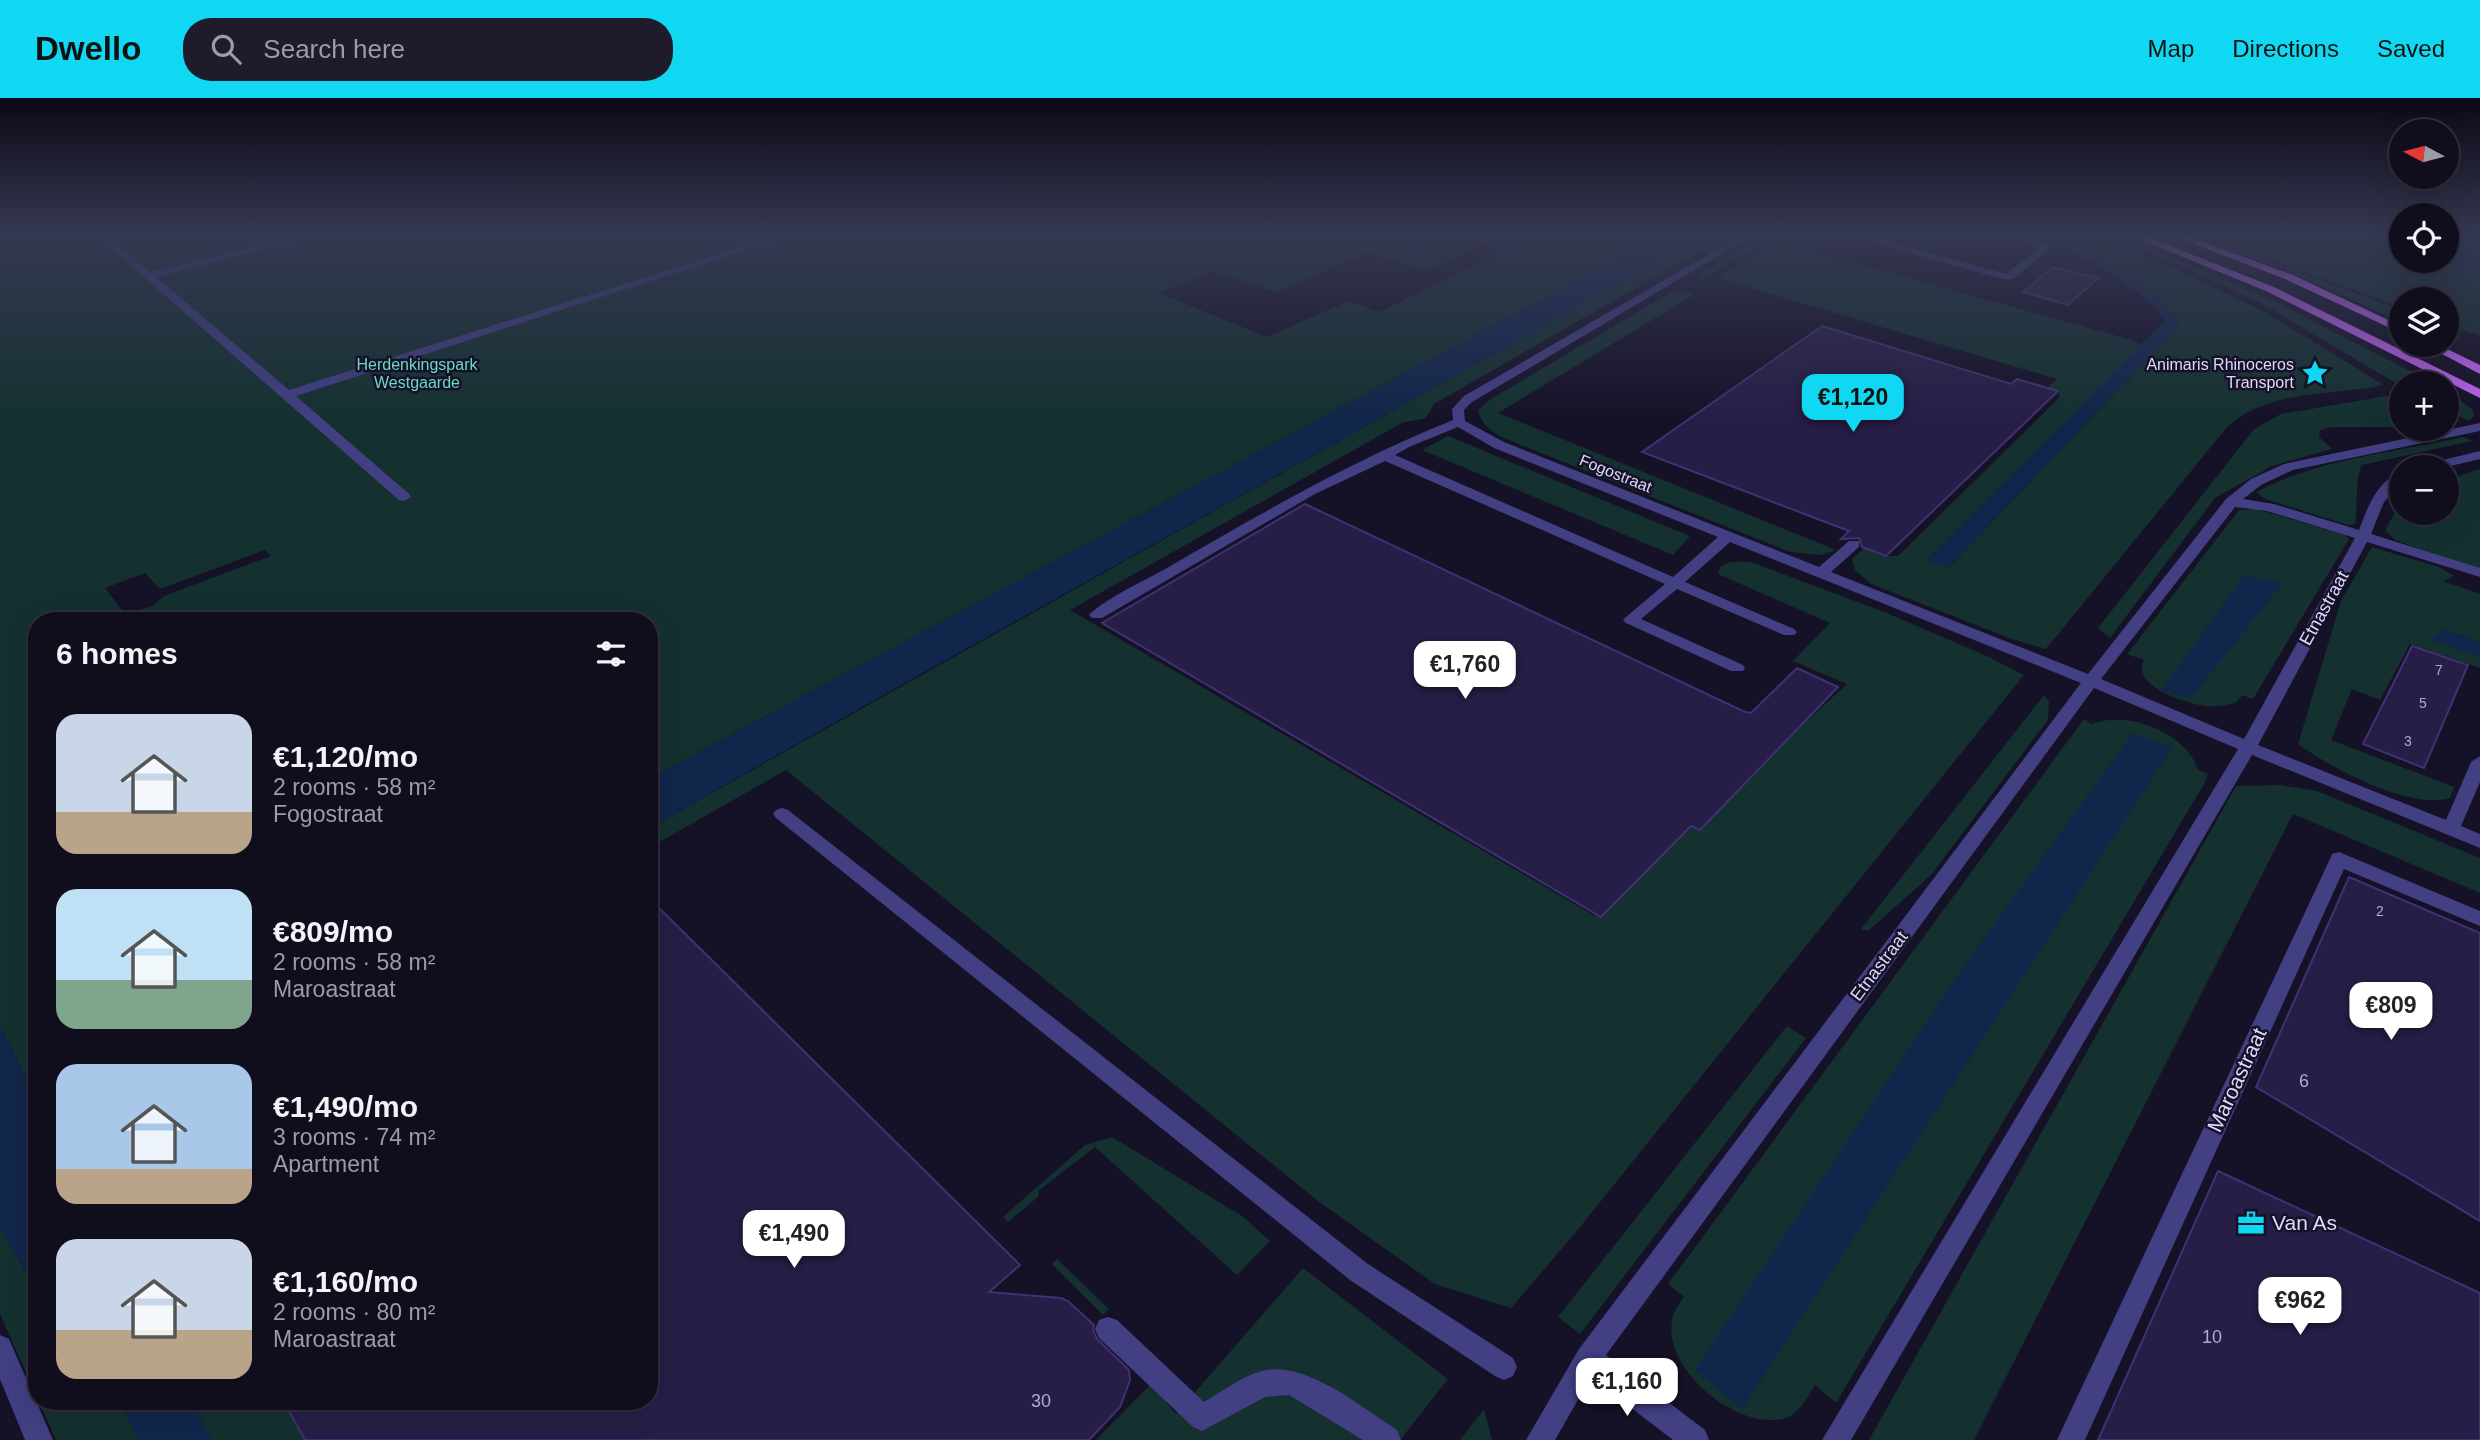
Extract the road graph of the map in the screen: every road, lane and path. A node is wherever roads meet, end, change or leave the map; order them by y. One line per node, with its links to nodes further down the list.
1 (175, 297): 10 (street)
2 (595, 297): 10 (street)
3 (1642, 297): 11 (street)
4 (2285, 297): 9 (main road)
5 (2330, 297): 6 (main road)
6 (2389, 324)
7 (2455, 357): 8 (main road)
8 (2480, 370)
9 (2480, 394)
10 (287, 395): 17 (street)
11 (1459, 422): 13 (street); 20 (street, Fogostraat)
12 (2480, 427): 18 (street, Etnastraat)
13 (1385, 456): 24 (street); 25 (street)
14 (2480, 456): 15 (street)
15 (2459, 461)
16 (2389, 485): 19 (street, Etnastraat)
17 (404, 497)
18 (2231, 502): 19 (street); 28 (street, Etnastraat)
19 (2364, 535): 23 (street); 29 (street, Etnastraat)
20 (1728, 536): 22 (street, Fogostraat); 24 (street)
21 (1854, 544): 22 (street)
22 (1821, 573): 28 (street, Fogostraat)
23 (2480, 573)
24 (1675, 583): 26 (street); 27 (street)
25 (1097, 615)
26 (1789, 632)
27 (1737, 668)
28 (2091, 681): 29 (street, Fogostraat); 37 (street, Etnastraat)
29 (2248, 747): 32 (street); 43 (street, Etnastraat)
30 (2480, 762): 32 (street)
31 (782, 814): 38 (street)
32 (2452, 830): 33 (street)
33 (2480, 841)
34 (2480, 919): 44 (street, Maroastraat)
35 (1108, 1329): 40 (street)
36 (0, 1348): 39 (street)
37 (1588, 1358): 41 (street, Etnastraat); 42 (street)
38 (1504, 1367)
39 (39, 1440)
40 (1387, 1440)
41 (1541, 1440)
42 (1695, 1440)
43 (1836, 1440)
44 (2071, 1440)

